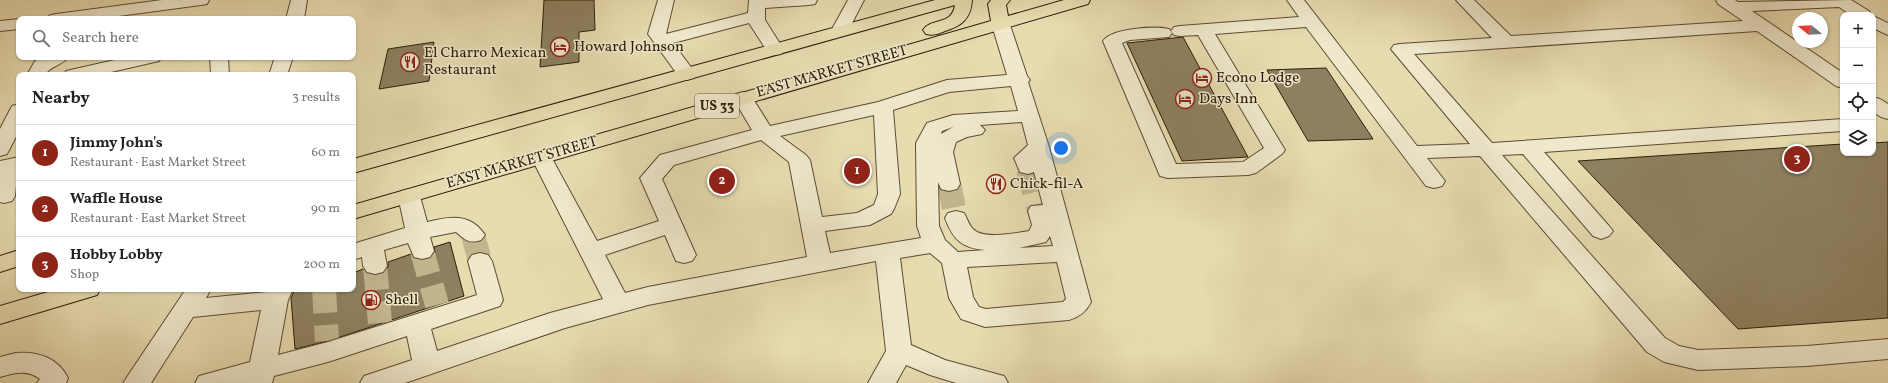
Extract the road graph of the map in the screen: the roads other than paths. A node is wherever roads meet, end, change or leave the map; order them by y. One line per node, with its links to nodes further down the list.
1 (201, 0): 15 (street)
2 (299, 0): 16 (street)
3 (666, 0): 26 (street)
4 (809, 0): 13 (street)
5 (856, 0): 25 (street)
6 (954, 0): 25 (highway, US 33)
7 (964, 0): 33 (highway)
8 (1002, 0): 18 (highway)
9 (1082, 0): 18 (highway, EAST MARKET STREET / US 33)
10 (1295, 0): 17 (street)
11 (1464, 0): 27 (street)
12 (1729, 3): 14 (street); 22 (street)
13 (757, 7): 26 (street); 28 (street)
14 (1858, 12)
15 (79, 16)
16 (296, 16)
17 (1310, 21): 23 (street); 55 (street)
18 (1000, 22): 33 (highway, EAST MARKET STREET / US 33); 39 (street)
19 (1876, 23): 24 (street)
20 (16, 24): 21 (street)
21 (0, 26)
22 (1761, 26): 27 (street); 40 (street)
23 (1204, 30): 23 (street)
24 (1888, 30)
25 (840, 32): 28 (highway, US 33)
26 (662, 40): 38 (street)
27 (1507, 43): 54 (street)
28 (775, 50): 38 (highway, US 33)
29 (53, 60): 34 (street)
30 (139, 60): 35 (street)
31 (219, 60): 36 (street)
32 (283, 60): 37 (street)
33 (865, 62): 42 (highway, EAST MARKET STREET / US 33)
34 (38, 72)
35 (86, 72)
36 (220, 72)
37 (278, 72)
38 (687, 74): 58 (highway, US 33)
39 (1020, 80): 41 (street); 46 (street)
40 (1840, 80)
41 (919, 96): 44 (street); 51 (street)
42 (743, 98): 52 (street); 56 (highway, EAST MARKET STREET / US 33)
43 (1876, 105): 45 (street)
44 (883, 107): 52 (street); 67 (street)
45 (1888, 113)
46 (1025, 116): 51 (street); 60 (street); 74 (street)
47 (16, 121): 57 (street)
48 (1888, 122): 49 (street)
49 (1876, 123)
50 (1840, 125): 53 (street)
51 (934, 127): 71 (street)
52 (764, 133): 66 (street); 67 (street)
53 (1528, 147): 54 (street); 68 (street)
54 (1486, 150): 55 (street); 88 (street)
55 (1411, 152): 59 (street)
56 (542, 158): 62 (highway, EAST MARKET STREET / US 33); 72 (street)
57 (6, 159): 61 (street)
58 (356, 165)
59 (1434, 181)
60 (949, 184)
61 (8, 195)
62 (409, 196): 63 (highway, EAST MARKET STREET / US 33); 70 (street)
63 (356, 211)
64 (1039, 211): 65 (street)
65 (956, 218)
66 (672, 225): 72 (street); 76 (street)
67 (813, 225): 80 (street)
68 (1601, 231)
69 (473, 235): 70 (street)
70 (420, 242): 75 (street)
71 (935, 244): 73 (street); 78 (street)
72 (591, 251): 85 (street)
73 (887, 252): 80 (street); 89 (street)
74 (1066, 253): 78 (street); 78 (street)
75 (367, 254)
76 (684, 255)
77 (16, 259): 81 (highway)
78 (953, 260)
79 (480, 261): 87 (street)
80 (820, 263): 85 (street)
81 (0, 264)
82 (78, 292): 86 (highway)
83 (278, 295): 84 (street); 92 (street)
84 (192, 299): 94 (street)
85 (618, 303): 90 (street)
86 (0, 315)
87 (431, 315): 90 (street); 92 (street)
88 (1888, 349)
89 (899, 351): 97 (street); 98 (street)
90 (427, 365): 96 (street)
91 (0, 367): 93 (street)
92 (261, 377): 95 (street)
93 (51, 383)
94 (137, 383)
95 (209, 383)
96 (374, 383)
97 (882, 383)
98 (994, 383)

